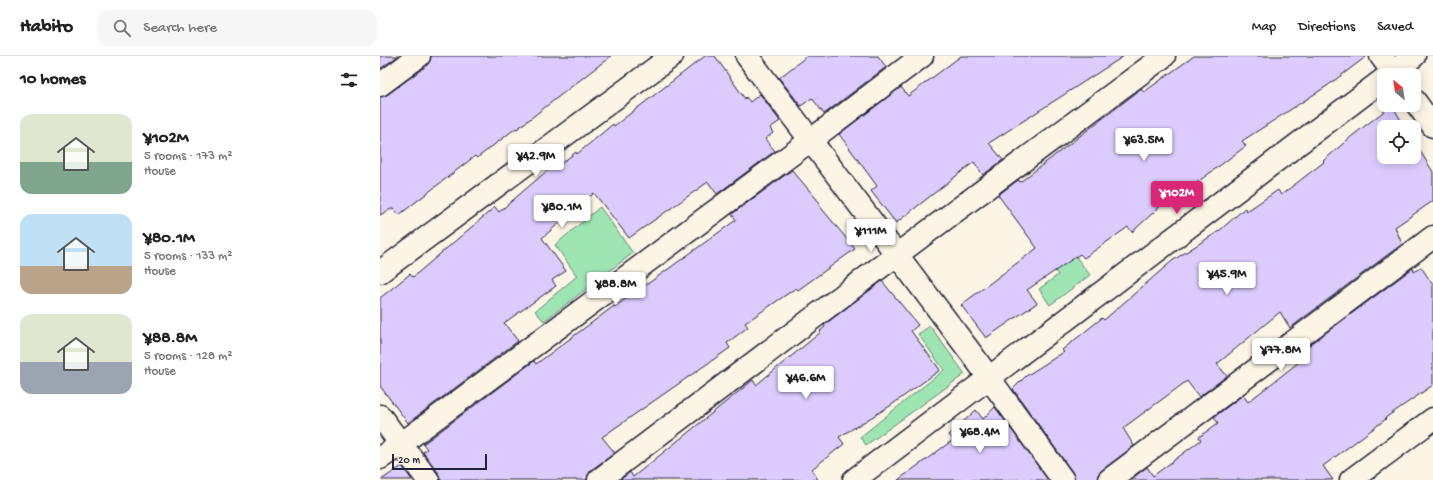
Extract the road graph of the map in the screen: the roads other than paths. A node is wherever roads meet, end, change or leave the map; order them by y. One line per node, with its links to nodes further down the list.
1 (419, 56): 9 (street)
2 (672, 56): 15 (street)
3 (747, 56): 12 (street)
4 (922, 56): 12 (street)
5 (1164, 56): 14 (street)
6 (1414, 56): 7 (street)
7 (1393, 68)
8 (1377, 79): 16 (street)
9 (380, 85)
10 (1421, 110): 11 (street)
11 (1433, 126)
12 (811, 140): 14 (street); 19 (street)
13 (1433, 237): 25 (street)
14 (897, 255): 16 (street); 22 (street)
15 (380, 272)
16 (989, 379): 23 (street); 24 (street)
17 (380, 416): 19 (street)
18 (1433, 420): 26 (street)
19 (401, 444): 20 (street); 21 (street)
20 (380, 458)
21 (428, 480)
22 (599, 480)
23 (854, 480)
24 (1063, 480)
25 (1109, 480)
26 (1352, 480)

